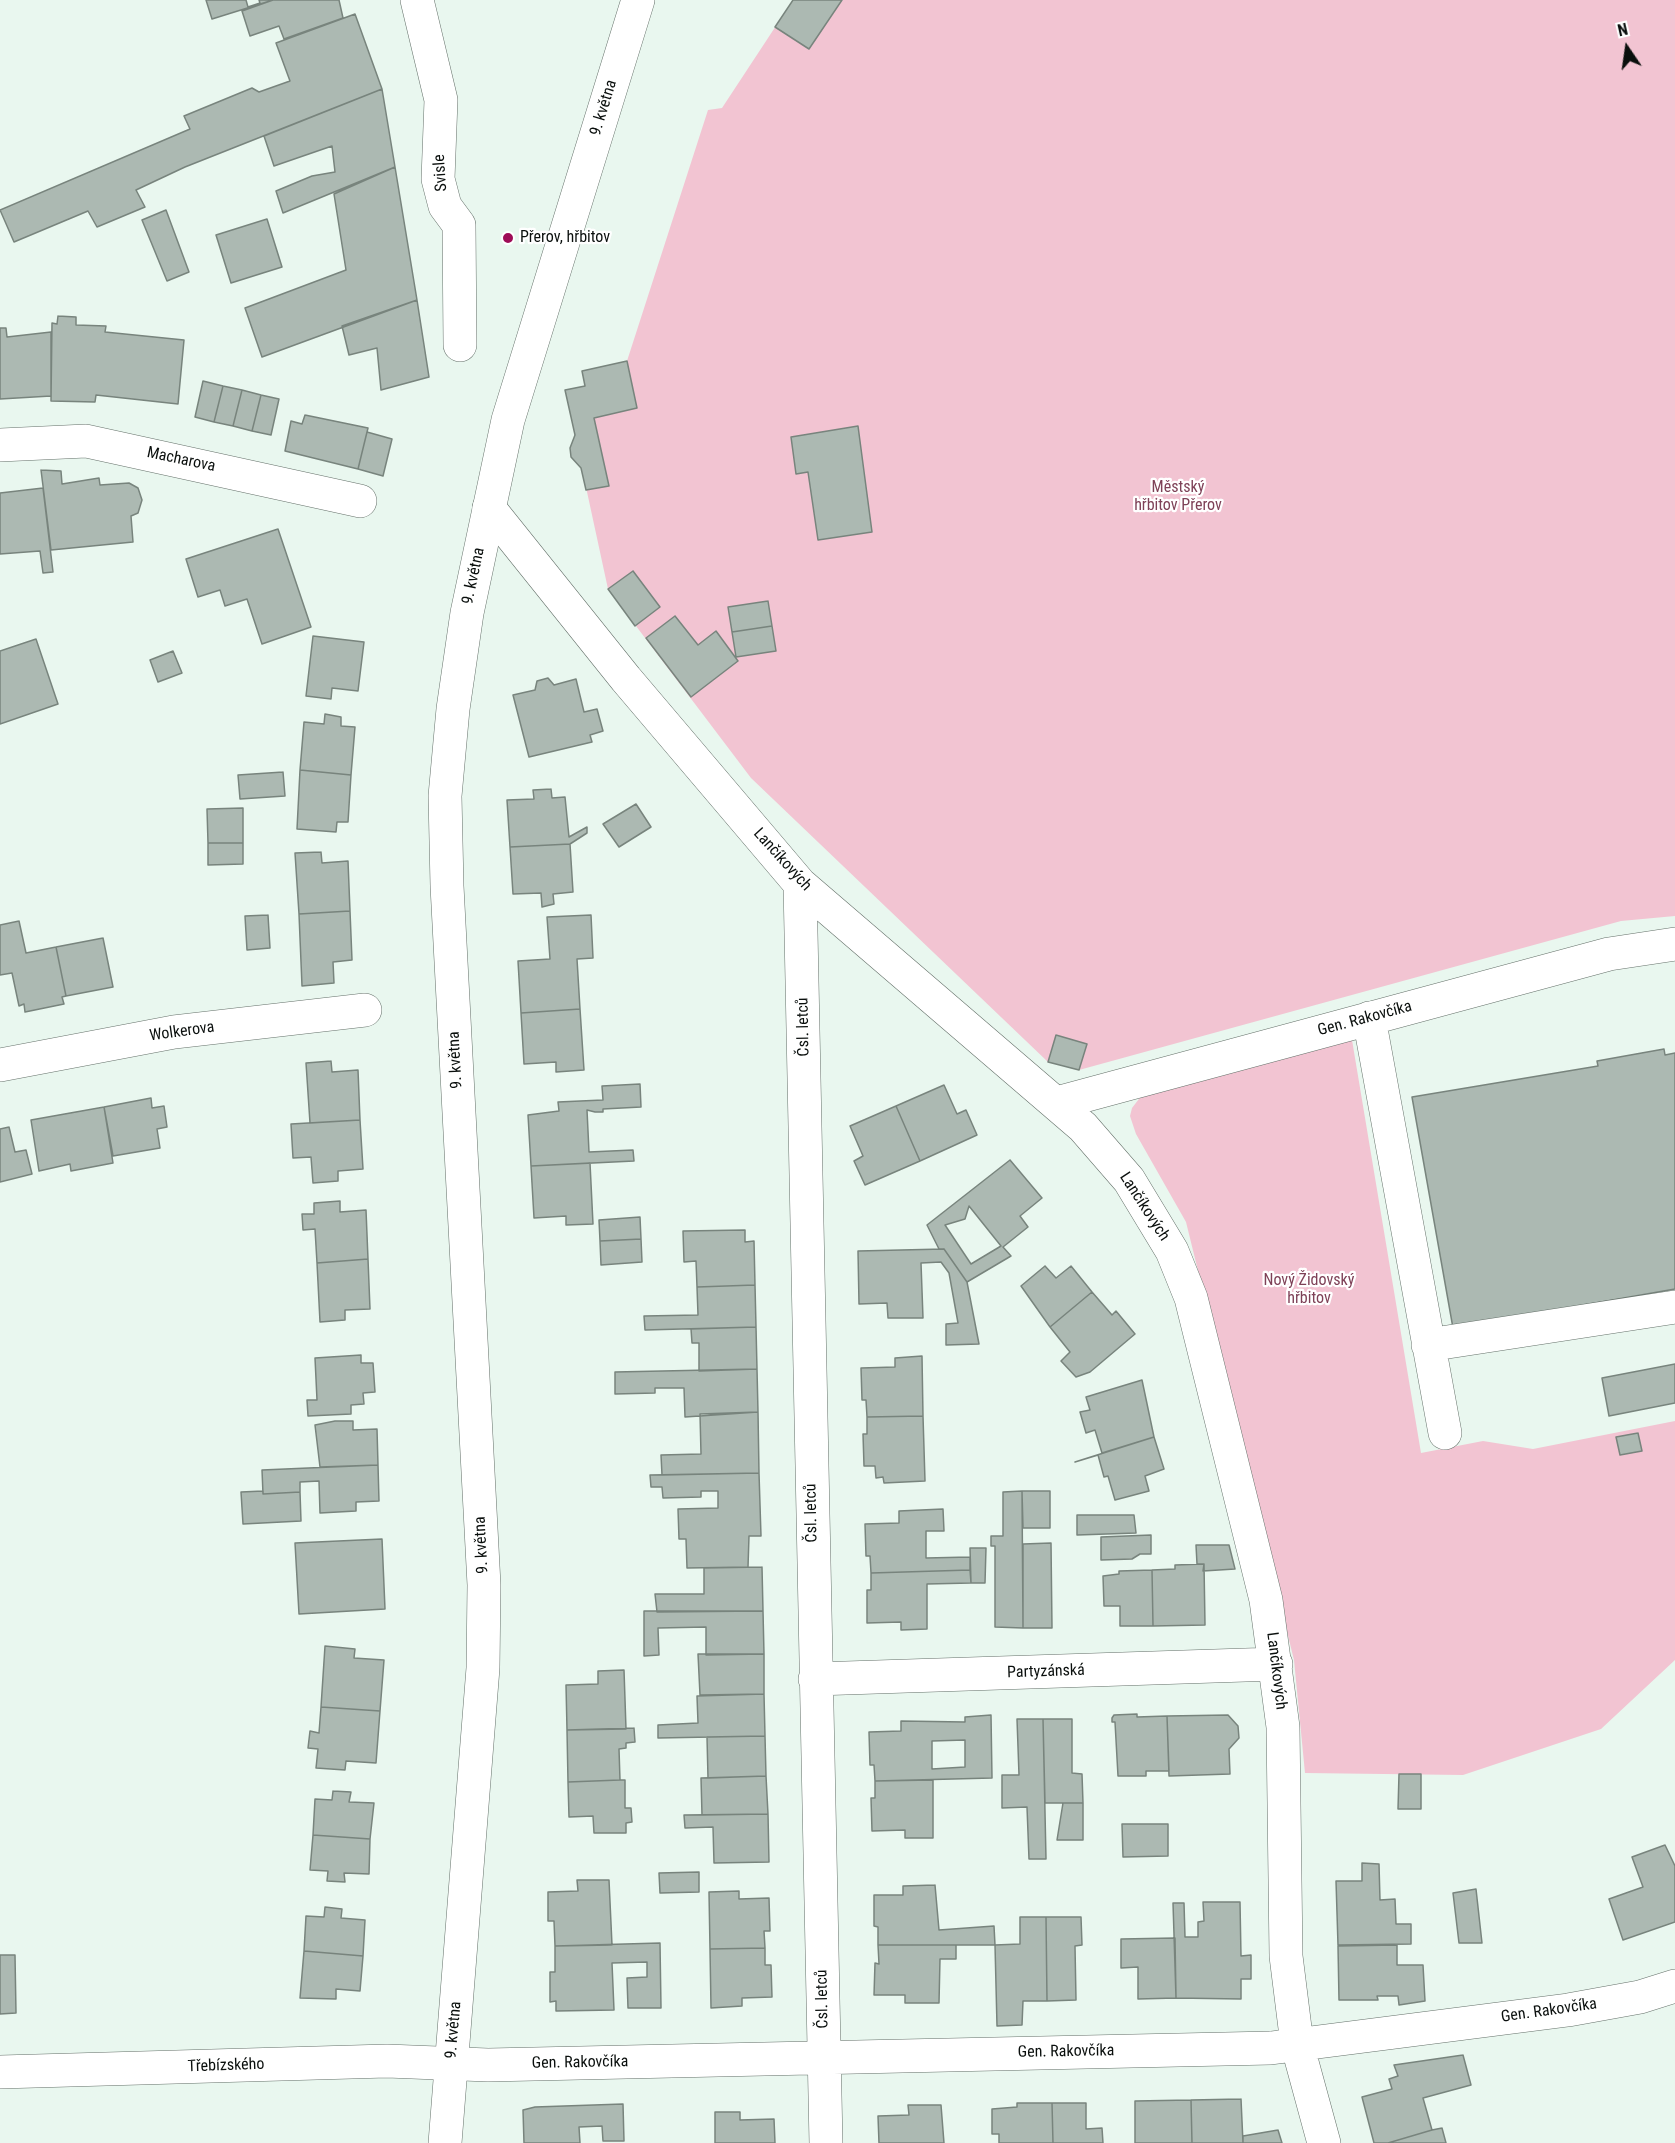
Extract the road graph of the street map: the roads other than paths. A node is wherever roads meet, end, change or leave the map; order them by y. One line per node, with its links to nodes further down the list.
1 (417, 0): 3 (street, Svisle)
2 (638, 0): 6 (street, 9. května)
3 (460, 345)
4 (0, 445): 5 (street, Macharova)
5 (360, 501)
6 (489, 508): 7 (street, Lančíkových); 21 (street, 9. května)
7 (800, 884): 12 (street, Lančíkových); 17 (street, Čsl. letců)
8 (1675, 944): 10 (street, Gen. Rakovčíka)
9 (365, 1010): 11 (street, Wolkerova)
10 (1369, 1018): 12 (street, Gen. Rakovčíka); 14 (street)
11 (0, 1065)
12 (1057, 1103): 16 (street, Lančíkových)
13 (1675, 1307): 14 (street)
14 (1428, 1345): 15 (street)
15 (1445, 1433)
16 (1276, 1664): 17 (street, Partyzánská); 19 (street, Lančíkových)
17 (815, 1679): 20 (street, Čsl. letců)
18 (1675, 1986): 19 (street, Gen. Rakovčíka)
19 (1297, 2044): 20 (street, Gen. Rakovčíka); 25 (street, Lančíkových)
20 (824, 2058): 21 (street, Gen. Rakovčíka); 24 (street, Čsl. letců)
21 (452, 2064): 22 (street, Třebízského); 23 (street, 9. května)
22 (0, 2072)
23 (445, 2143)
24 (826, 2143)
25 (1323, 2143)

